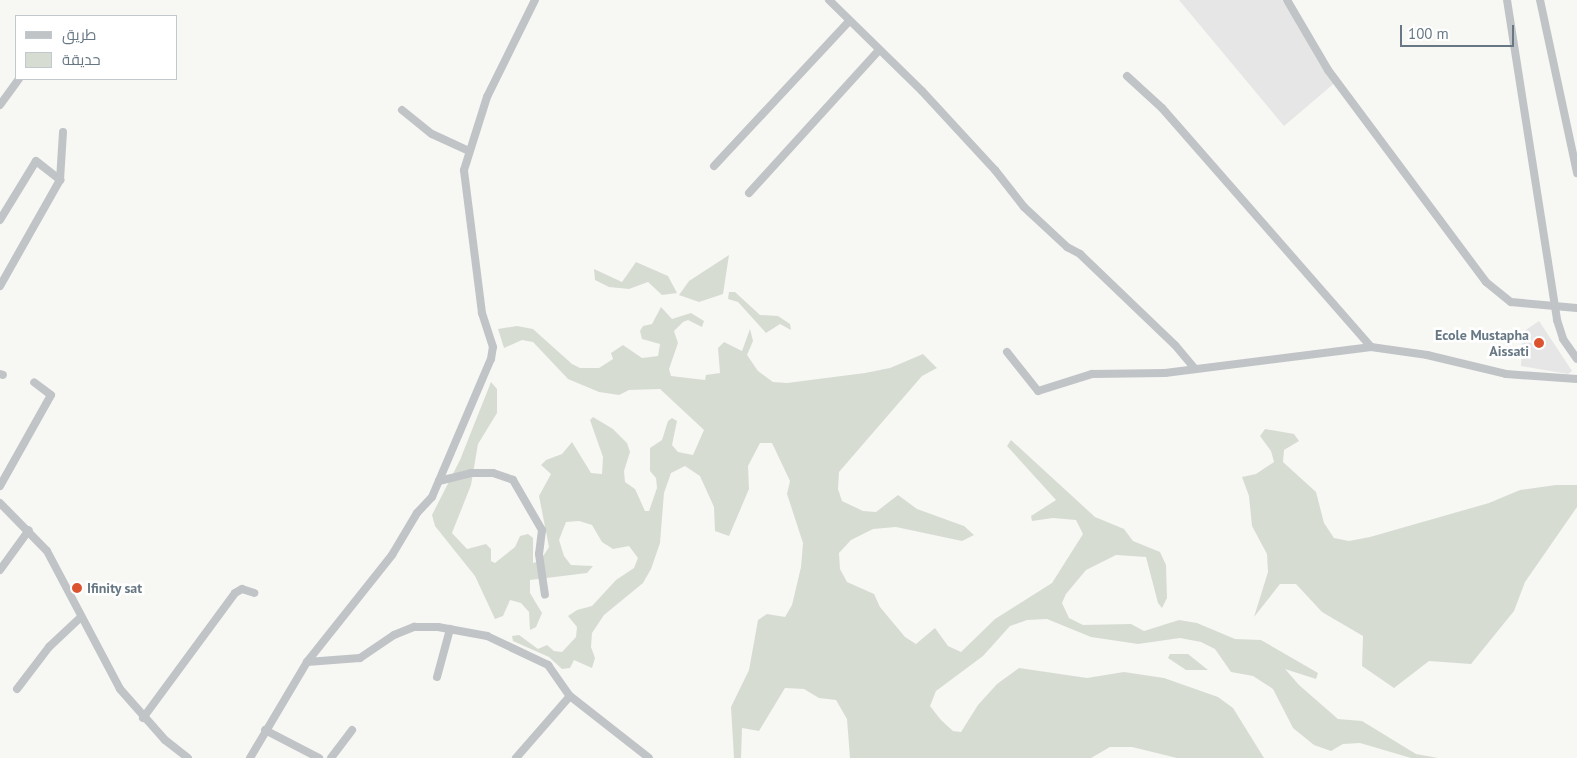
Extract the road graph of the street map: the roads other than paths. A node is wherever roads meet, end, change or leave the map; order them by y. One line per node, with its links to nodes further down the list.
1 (535, 0): 13 (street)
2 (829, 0): 6 (street)
3 (1287, 0): 20 (street)
4 (1508, 0): 20 (street)
5 (1540, 0): 15 (street)
6 (849, 21): 7 (street); 14 (street)
7 (879, 50): 17 (street); 25 (street)
8 (1127, 76): 22 (street)
9 (18, 80): 10 (street)
10 (0, 105)
11 (402, 110): 13 (street)
12 (64, 132): 16 (street)
13 (468, 151): 28 (street)
14 (714, 166)
15 (1577, 173)
16 (60, 180): 18 (street); 19 (street)
17 (749, 193)
18 (0, 220)
19 (0, 286)
20 (1555, 307): 21 (street); 24 (street)
21 (1577, 308)
22 (1371, 346): 25 (street); 26 (street)
23 (1007, 352): 25 (street)
24 (1577, 358)
25 (1195, 369)
26 (1577, 379)
27 (34, 382): 29 (street)
28 (439, 481): 34 (street); 37 (street)
29 (0, 486)
30 (1, 507): 31 (street)
31 (29, 530): 32 (street); 35 (street)
32 (0, 570)
33 (254, 593): 41 (street)
34 (545, 595)
35 (81, 617): 39 (street); 41 (street)
36 (450, 630): 37 (street); 38 (street); 40 (street)
37 (306, 662): 42 (street)
38 (437, 677)
39 (17, 689)
40 (570, 696): 48 (street); 49 (street)
41 (143, 718): 44 (street)
42 (265, 730): 45 (street); 46 (street)
43 (352, 730): 47 (street)
44 (188, 758)
45 (250, 758)
46 (319, 758)
47 (331, 758)
48 (516, 758)
49 (649, 758)

